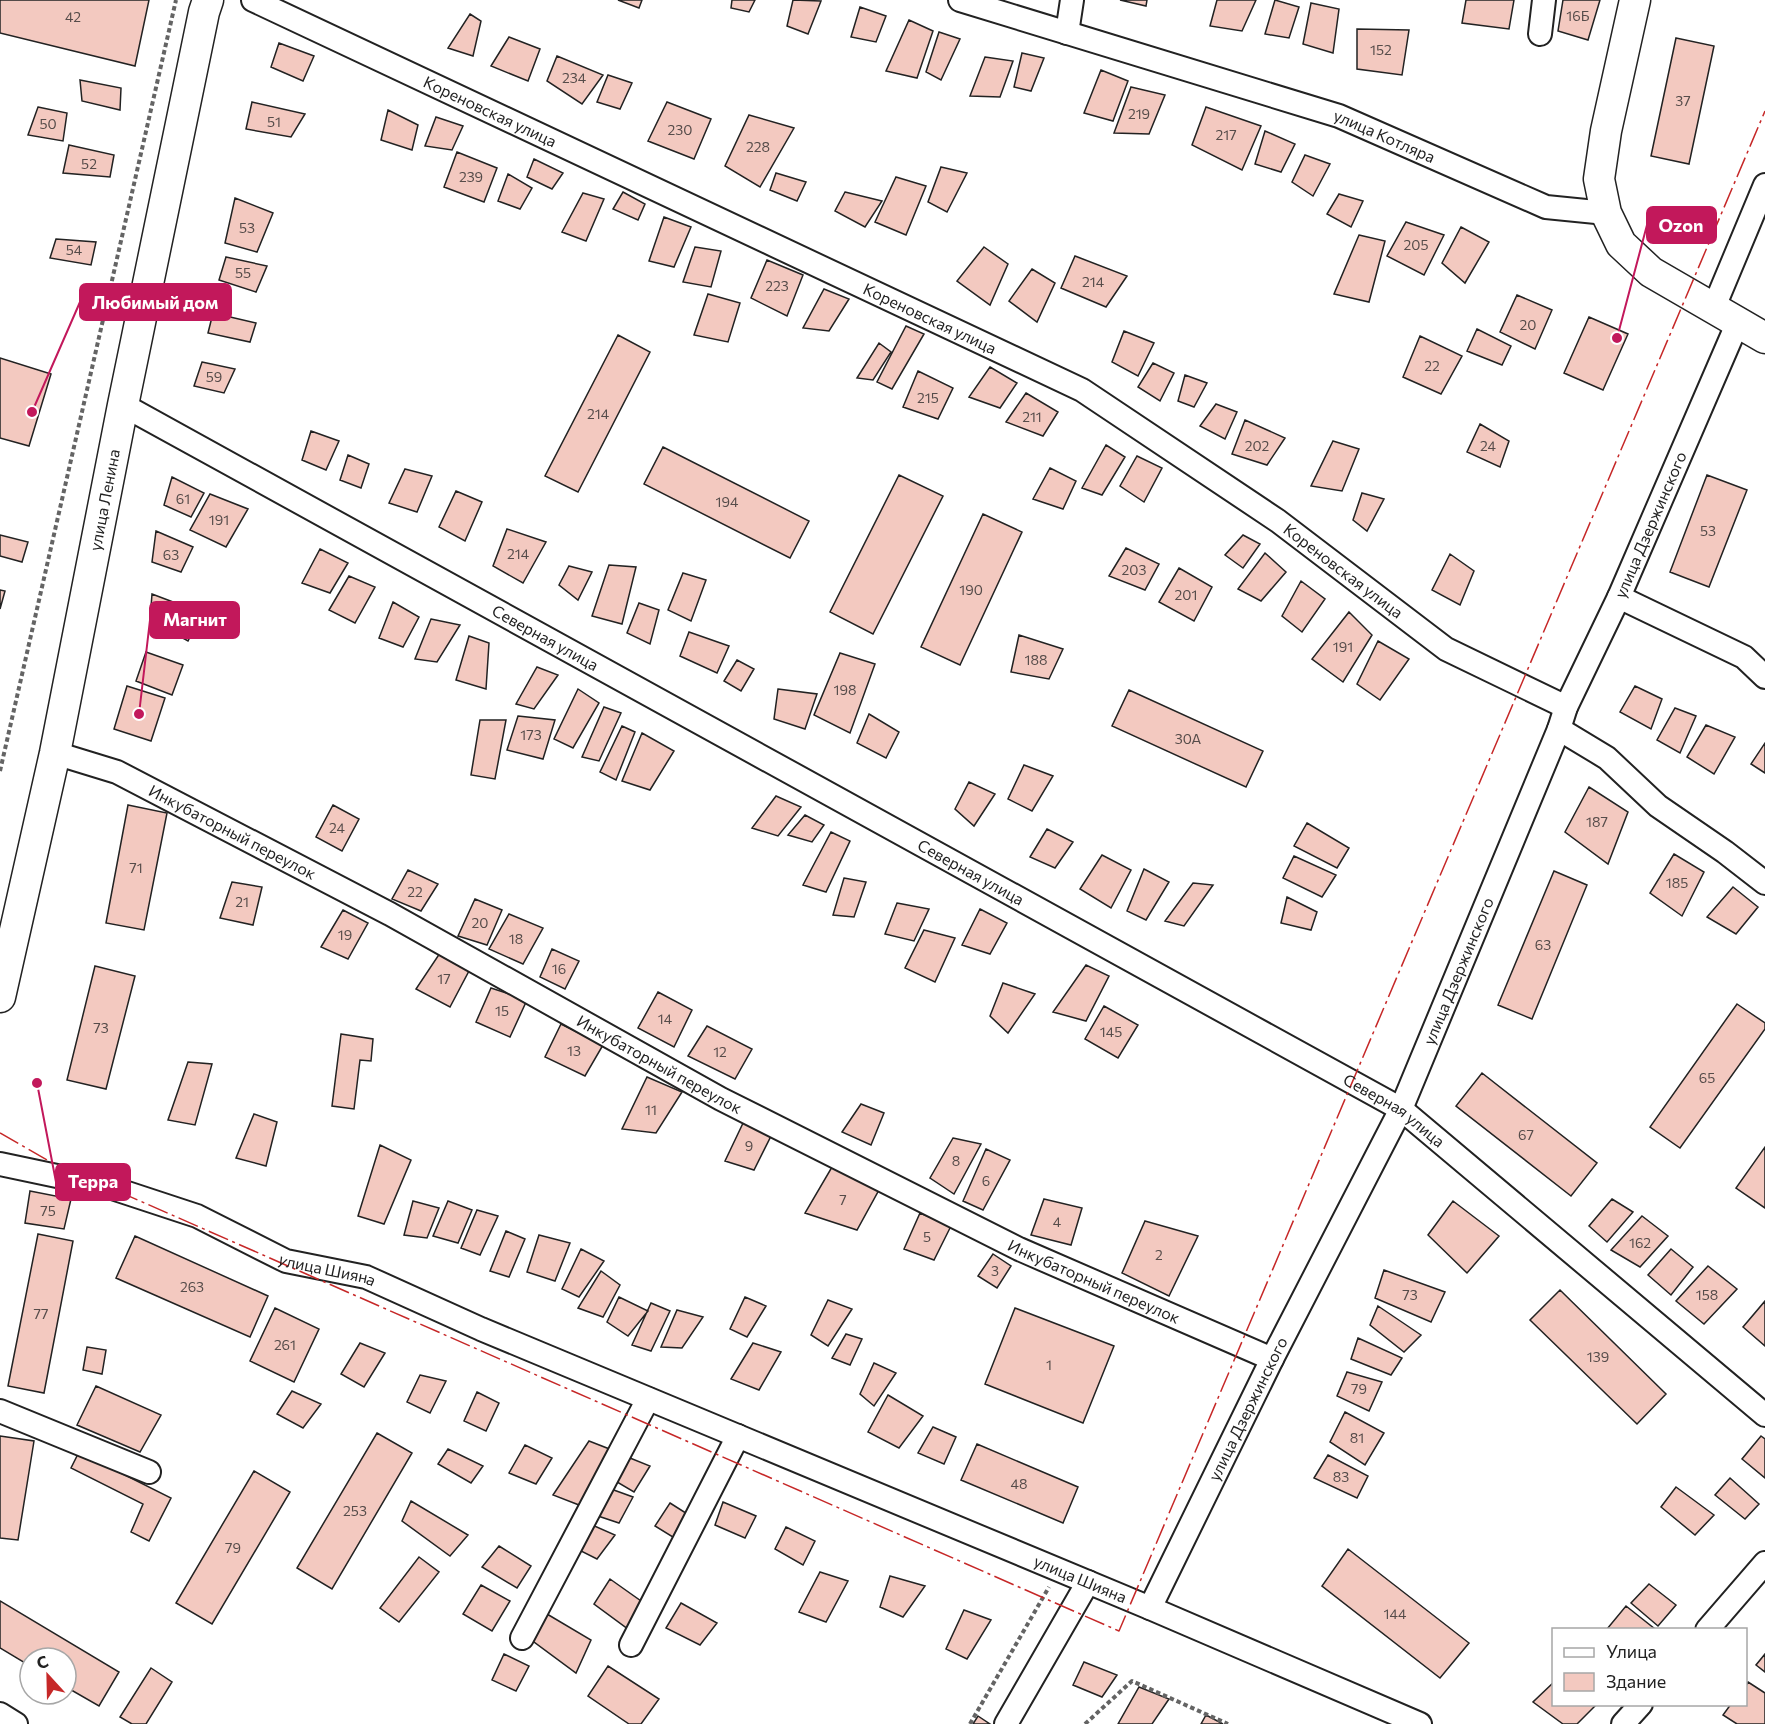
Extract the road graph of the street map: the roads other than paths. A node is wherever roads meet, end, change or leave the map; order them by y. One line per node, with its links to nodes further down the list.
1 (208, 0): 13 (main road, улица Ленина)
2 (254, 0): 16 (street, Кореновская улица)
3 (960, 0): 7 (street, улица Котляра)
4 (1072, 0): 7 (street)
5 (1544, 0): 8 (street)
6 (1635, 0): 10 (main road)
7 (1067, 33): 10 (street, улица Котляра)
8 (1540, 34)
9 (1765, 185): 11 (street, улица Дзержинского)
10 (1606, 213): 11 (main road)
11 (1726, 315): 12 (main road); 14 (street, улица Дзержинского)
12 (1765, 338)
13 (123, 405): 18 (main road, улица Ленина); 21 (street, Северная улица)
14 (1619, 597): 15 (street); 16 (street, улица Дзержинского)
15 (1765, 677)
16 (1566, 707): 17 (street, улица Дзержинского)
17 (1559, 729): 19 (street); 21 (street, улица Дзержинского)
18 (56, 753): 20 (main road, улица Ленина); 23 (street, Инкубаторный переулок)
19 (1765, 884)
20 (0, 998)
21 (1401, 1109): 23 (street, улица Дзержинского); 26 (street, Северная улица)
22 (0, 1164): 24 (street, улица Шияна)
23 (1272, 1359): 31 (street, улица Дзержинского)
24 (648, 1399): 27 (street, улица Шияна); 33 (street)
25 (0, 1411): 28 (street)
26 (1765, 1415)
27 (738, 1436): 30 (street, улица Шияна); 34 (street)
28 (149, 1472)
29 (1765, 1563): 32 (street)
30 (1088, 1582): 31 (street, улица Шияна); 38 (street)
31 (1150, 1608): 39 (street, улица Шияна)
32 (1708, 1628)
33 (522, 1638)
34 (631, 1645)
35 (1639, 1706): 40 (street)
36 (0, 1714): 37 (street)
37 (16, 1724)
38 (1006, 1724)
39 (1420, 1724)
40 (1623, 1724)

